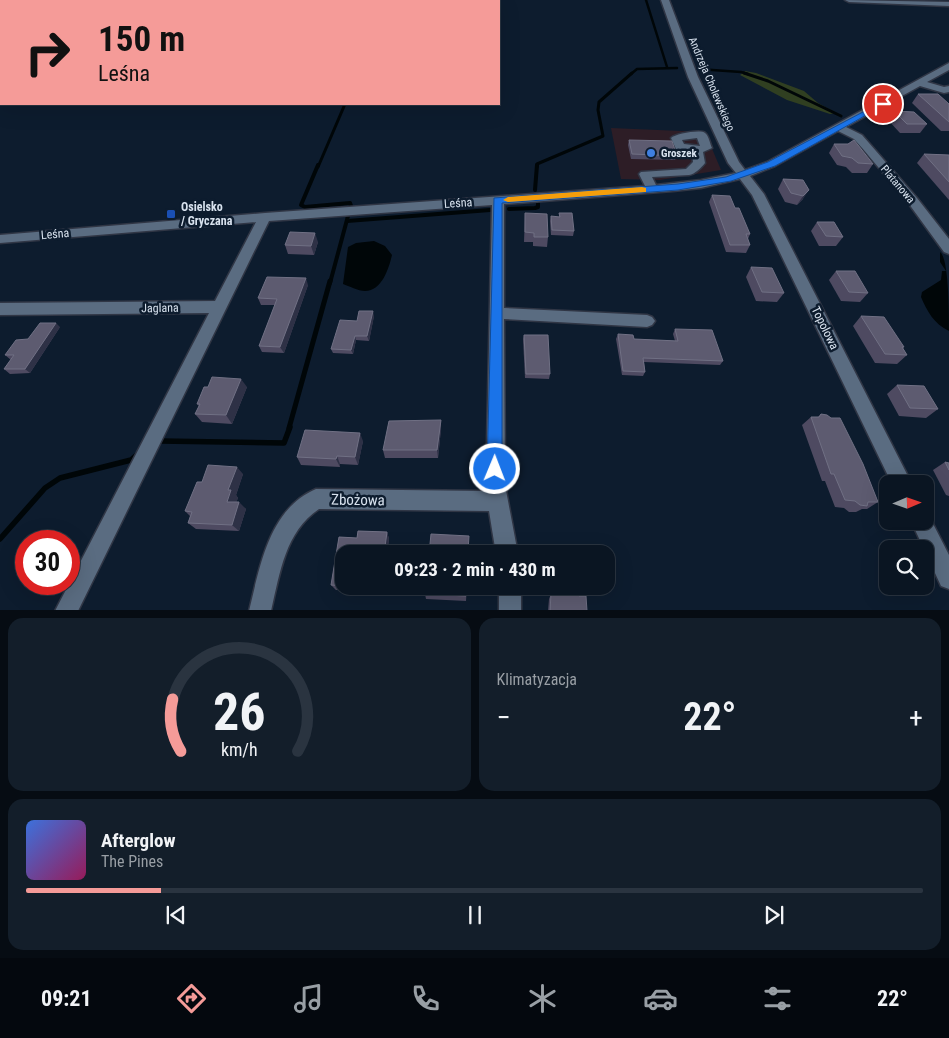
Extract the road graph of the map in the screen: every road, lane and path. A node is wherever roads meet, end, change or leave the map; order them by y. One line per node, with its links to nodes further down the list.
1 (665, 0): 9 (street, Andrzeja Cholewskiego)
2 (849, 0): 3 (street)
3 (949, 4)
4 (949, 66): 5 (street, Leśna)
5 (922, 82): 6 (street); 7 (street, Leśna)
6 (947, 91)
7 (839, 128): 11 (street, Leśna); 16 (street, Platanowa)
8 (701, 134): 9 (street); 10 (street); 10 (street)
9 (720, 134): 11 (street, Andrzeja Cholewskiego)
10 (697, 150): 12 (street)
11 (743, 175): 12 (street, Leśna); 21 (street, Topolowa)
12 (652, 189): 13 (street, Leśna)
13 (498, 200): 14 (street, Leśna); 19 (street)
14 (265, 217): 15 (street, Leśna); 17 (street)
15 (2, 241)
16 (949, 249)
17 (218, 307): 18 (street, Jaglana); 27 (street)
18 (0, 309)
19 (497, 313): 20 (street); 22 (street)
20 (647, 321)
21 (898, 475)
22 (498, 501): 24 (street); 28 (street, Zbożowa)
23 (925, 530): 25 (street)
24 (505, 545)
25 (949, 578)
26 (510, 595): 29 (street)
27 (66, 610)
28 (260, 610)
29 (510, 610)

